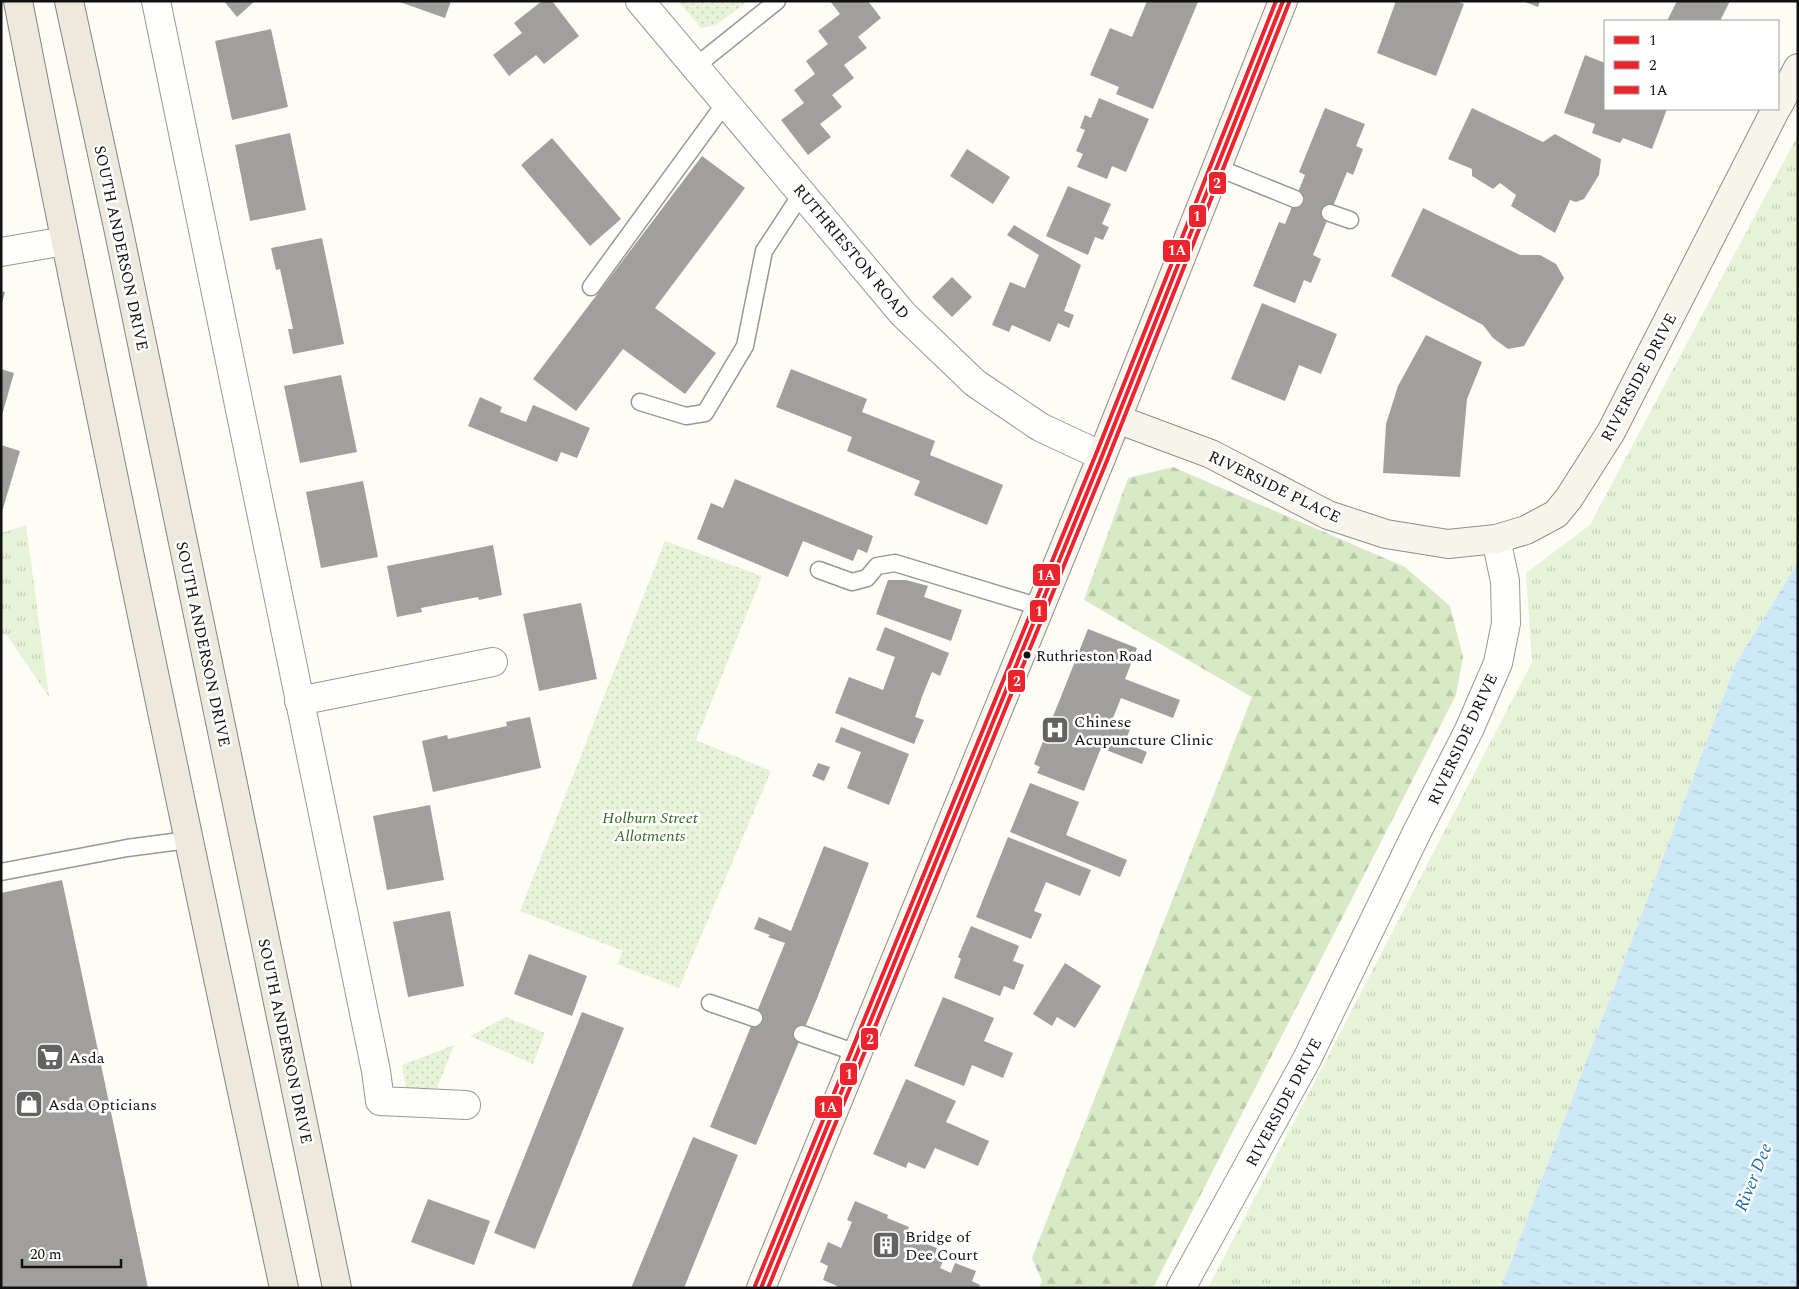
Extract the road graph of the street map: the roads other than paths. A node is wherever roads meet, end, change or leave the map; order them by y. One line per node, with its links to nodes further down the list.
1 (18, 1): 17 (main road)
2 (69, 1): 36 (main road, SOUTH ANDERSON DRIVE)
3 (156, 1): 27 (street)
4 (640, 1): 7 (street, RUTHRIESTON ROAD)
5 (777, 1): 7 (lane)
6 (1283, 1): 12 (street)
7 (696, 66): 9 (street, RUTHRIESTON ROAD)
8 (1798, 68): 10 (street, RIVERSIDE DRIVE)
9 (726, 102): 13 (street, RUTHRIESTON ROAD); 19 (lane)
10 (1779, 103)
11 (1775, 110): 23 (street, RIVERSIDE DRIVE)
12 (1216, 167): 14 (lane); 21 (street)
13 (802, 193): 20 (lane); 22 (street, RUTHRIESTON ROAD)
14 (1296, 199)
15 (1330, 213): 16 (lane)
16 (1350, 220)
17 (64, 241): 18 (street); 28 (main road)
18 (1, 252)
19 (591, 287)
20 (640, 402)
21 (1117, 419): 22 (street); 23 (street, RIVERSIDE PLACE)
22 (1102, 456): 25 (street)
23 (1496, 538): 38 (street, RIVERSIDE DRIVE)
24 (819, 570): 25 (lane)
25 (1040, 607): 33 (street)
26 (493, 662): 27 (street)
27 (299, 701): 34 (street)
28 (188, 840): 29 (lane); 35 (main road)
29 (1, 872)
30 (710, 1003): 31 (lane)
31 (754, 1018)
32 (802, 1034): 33 (lane)
33 (857, 1053): 37 (street)
34 (466, 1105)
35 (284, 1288)
36 (337, 1288)
37 (761, 1288)
38 (1181, 1288)

